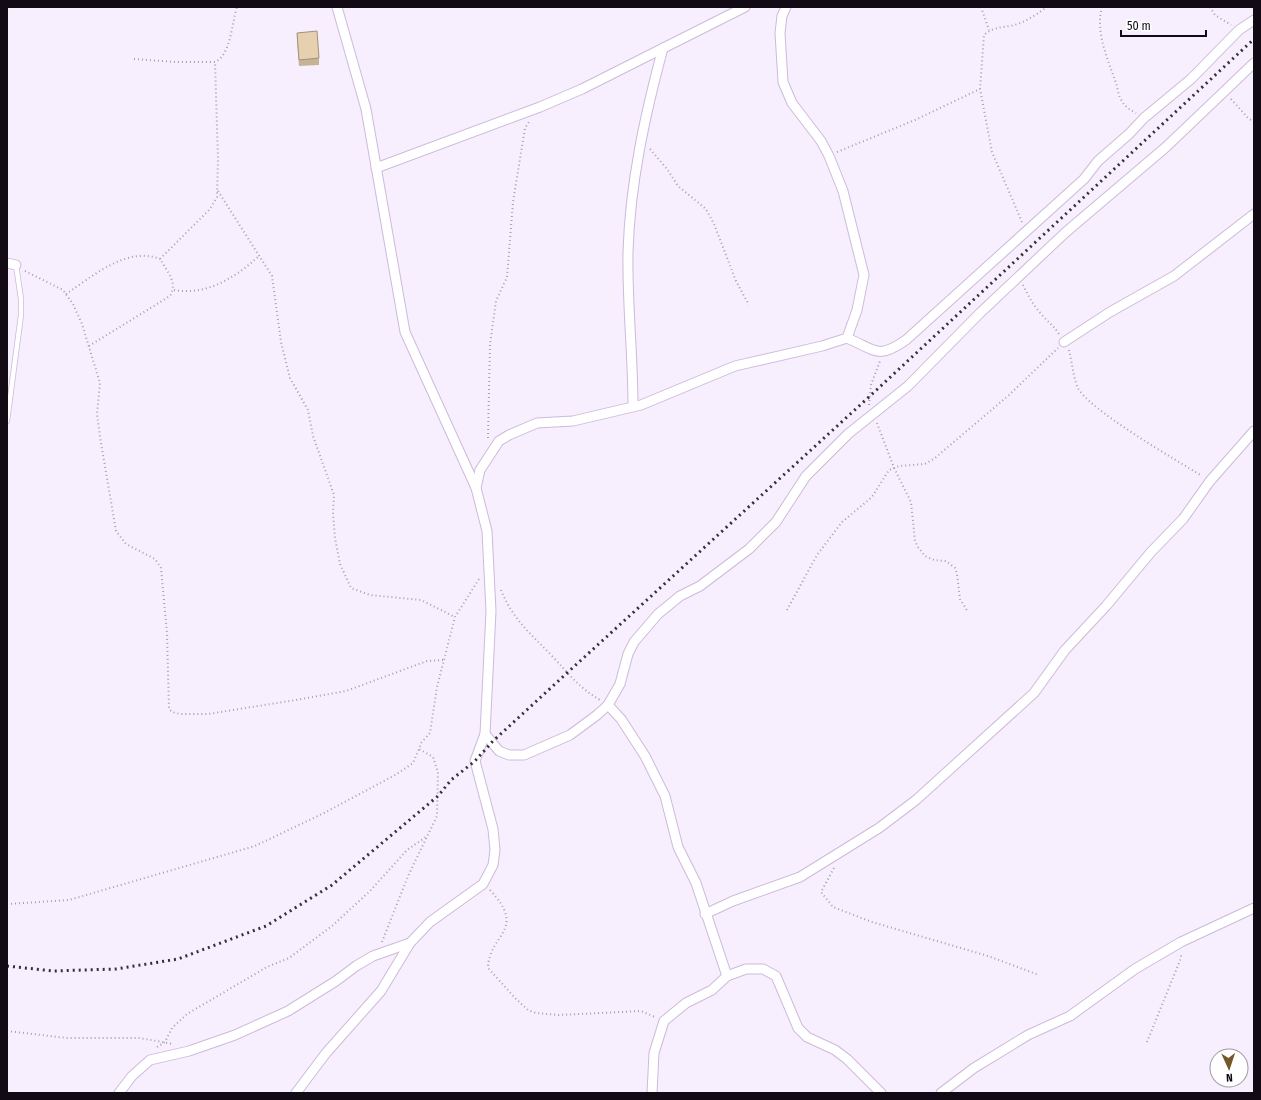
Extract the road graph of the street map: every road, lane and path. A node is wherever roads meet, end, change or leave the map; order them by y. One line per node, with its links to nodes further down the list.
1 (237, 7): 14 (path)
2 (336, 7): 23 (street)
3 (745, 7): 12 (street)
4 (786, 7): 22 (street)
5 (981, 7): 10 (path)
6 (1047, 7): 10 (path)
7 (1102, 7): 19 (path)
8 (1210, 7): 11 (path)
9 (1254, 20): 11 (street)
10 (989, 30): 16 (path)
11 (1239, 30): 19 (street)
12 (663, 48): 18 (street); 21 (street)
13 (134, 59): 14 (path)
14 (215, 62): 24 (path)
15 (1254, 63): 17 (street)
16 (980, 89): 22 (path); 26 (path)
17 (1226, 92): 20 (path); 30 (street)
18 (540, 107): 23 (street); 42 (path)
19 (1144, 118): 26 (street)
20 (1254, 122)
21 (641, 139): 33 (path); 38 (street)
22 (829, 156): 34 (street)
23 (376, 168): 45 (street)
24 (218, 191): 27 (path); 28 (path)
25 (1254, 214): 35 (street)
26 (1026, 231): 37 (street)
27 (259, 256): 31 (path); 50 (path)
28 (160, 259): 31 (path); 32 (path)
29 (12, 264): 32 (path); 40 (lane)
30 (1020, 277): 35 (path); 39 (street)
31 (174, 290): 36 (path)
32 (66, 294): 36 (path)
33 (749, 306)
34 (847, 338): 37 (street); 38 (street)
35 (1064, 342): 43 (path); 44 (path)
36 (89, 346): 51 (path)
37 (883, 353): 39 (path)
38 (633, 406): 42 (street)
39 (871, 414): 43 (path); 52 (street)
40 (7, 421)
41 (1254, 431): 44 (street)
42 (485, 460): 45 (street)
43 (894, 468): 48 (path); 49 (path)
44 (1210, 481): 60 (street)
45 (476, 488): 46 (street)
46 (490, 563): 50 (path); 53 (street)
47 (498, 584): 52 (path)
48 (787, 610)
49 (968, 612)
50 (455, 617): 54 (path)
51 (443, 660)
52 (608, 705): 53 (street); 60 (street)
53 (485, 734): 57 (street)
54 (419, 749): 55 (path); 58 (path)
55 (427, 836): 63 (path); 68 (path)
56 (835, 867): 64 (path)
57 (483, 884): 62 (street); 66 (path)
58 (7, 904)
59 (1254, 908): 61 (street)
60 (706, 914): 65 (street)
61 (1181, 942): 69 (path); 76 (street)
62 (410, 943): 63 (street); 73 (street)
63 (373, 956): 70 (street)
64 (1039, 975)
65 (727, 976): 66 (street); 75 (street)
66 (664, 1021): 74 (street)
67 (7, 1031): 68 (path)
68 (165, 1042): 70 (path); 71 (path)
69 (1147, 1042)
70 (188, 1051): 71 (street)
71 (150, 1060): 72 (street)
72 (119, 1093)
73 (296, 1093)
74 (652, 1093)
75 (881, 1093)
76 (941, 1093)

